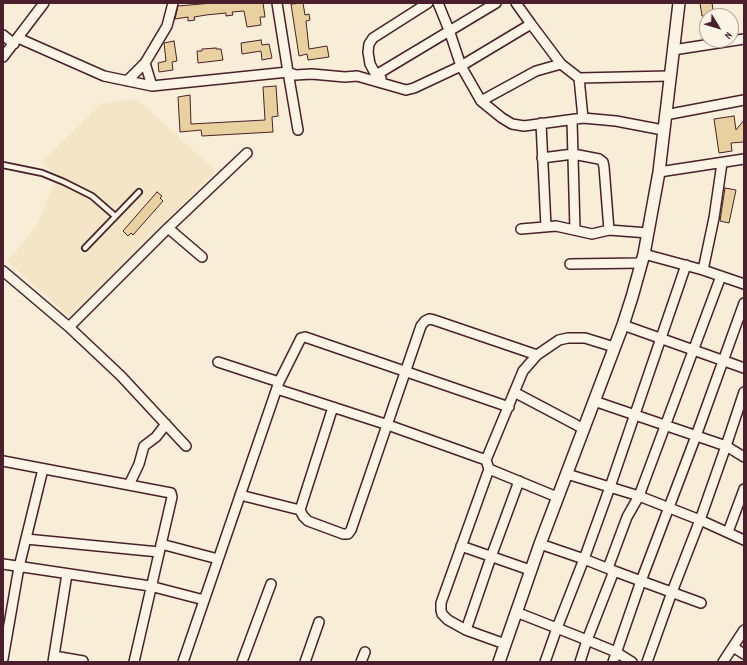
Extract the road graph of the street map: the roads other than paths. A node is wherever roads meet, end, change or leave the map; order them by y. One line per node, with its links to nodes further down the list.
1 (44, 3): 13 (street)
2 (173, 3): 16 (street)
3 (277, 3): 19 (street)
4 (428, 3): 20 (street)
5 (438, 3): 10 (street)
6 (496, 3): 10 (street)
7 (516, 3): 9 (street)
8 (678, 3): 14 (street)
9 (531, 24): 17 (street); 18 (street)
10 (449, 30): 18 (street); 20 (street)
11 (3, 35): 13 (street)
12 (744, 39): 14 (street)
13 (16, 41): 15 (street); 23 (street)
14 (673, 50): 21 (street)
15 (3, 57)
16 (145, 63): 23 (street); 25 (street)
17 (561, 64): 22 (street); 27 (street)
18 (461, 66): 24 (street); 27 (street)
19 (288, 72): 24 (street); 25 (street); 32 (street)
20 (376, 74): 24 (street)
21 (669, 76): 22 (street); 28 (street)
22 (579, 78): 29 (street)
23 (128, 81): 25 (street)
24 (388, 84)
25 (152, 86)
26 (744, 100): 28 (street)
27 (481, 101): 31 (street)
28 (665, 115): 33 (street)
29 (584, 118): 30 (street); 33 (street)
30 (572, 120): 31 (street); 35 (street)
31 (541, 124): 36 (street)
32 (298, 130)
33 (663, 130): 40 (street)
34 (247, 153): 44 (street)
35 (573, 154): 36 (street); 46 (street); 47 (street)
36 (542, 158): 43 (street)
37 (744, 159): 38 (street)
38 (722, 163): 40 (street); 54 (street)
39 (3, 165): 42 (lane)
40 (659, 172): 48 (street)
41 (139, 192): 42 (lane)
42 (116, 216): 49 (lane)
43 (546, 227): 45 (street); 46 (street)
44 (168, 228): 50 (street); 60 (street)
45 (521, 229)
46 (575, 230): 47 (street)
47 (609, 230): 48 (street)
48 (648, 233): 51 (street)
49 (85, 248)
50 (202, 257)
51 (643, 259): 52 (street); 53 (street); 59 (street)
52 (570, 264)
53 (686, 265): 54 (street); 61 (street)
54 (703, 270): 56 (street)
55 (3, 271): 60 (street)
56 (721, 276): 57 (street); 63 (street)
57 (744, 284)
58 (744, 303): 65 (street)
59 (623, 325): 61 (street); 62 (street)
60 (69, 327): 76 (street)
61 (662, 339): 63 (street); 75 (street)
62 (614, 347): 64 (street); 72 (street)
63 (693, 350): 65 (street); 78 (street)
64 (537, 355): 68 (street); 70 (street)
65 (723, 361): 67 (street); 80 (street)
66 (218, 362): 69 (street)
67 (744, 368)
68 (406, 372): 69 (street); 74 (street); 77 (street)
69 (278, 385): 73 (street); 93 (street)
70 (514, 392): 74 (street); 79 (street)
71 (744, 392): 82 (street)
72 (594, 401): 75 (street); 79 (street)
73 (333, 407): 77 (street); 97 (street)
74 (509, 407): 84 (street)
75 (635, 415): 78 (street); 91 (street)
76 (166, 424): 81 (street); 90 (street)
77 (388, 425): 84 (street); 97 (street)
78 (665, 425): 80 (street); 94 (street)
79 (584, 429): 88 (street)
80 (696, 436): 82 (street); 96 (street)
81 (186, 446)
82 (726, 446): 83 (street); 98 (street)
83 (744, 457)
84 (486, 460): 87 (street)
85 (3, 462): 86 (street)
86 (43, 469): 90 (street); 100 (street)
87 (489, 469): 89 (street); 103 (street)
88 (567, 474): 91 (street); 95 (street)
89 (520, 481): 95 (street); 105 (street)
90 (129, 484): 104 (street)
91 (610, 487): 94 (street); 107 (street)
92 (744, 489): 99 (street)
93 (240, 495): 97 (street); 106 (street)
94 (638, 496): 96 (street); 111 (street)
95 (557, 497): 102 (street)
96 (669, 508): 98 (street); 113 (street)
97 (300, 510)
98 (700, 520): 99 (street); 116 (street)
99 (728, 532): 101 (street)
100 (26, 539): 104 (street); 109 (street)
101 (744, 540)
102 (540, 544): 107 (street); 110 (street)
103 (461, 546): 105 (street); 122 (street)
104 (160, 548): 106 (street); 115 (street)
105 (491, 557): 110 (street); 122 (street)
106 (218, 559): 117 (street)
107 (584, 559): 111 (street); 121 (street)
108 (3, 564): 109 (street)
109 (19, 567): 112 (street); 131 (street)
110 (530, 570): 119 (street)
111 (611, 570): 113 (street); 124 (street)
112 (67, 574): 115 (street); 130 (street)
113 (641, 581): 116 (street); 128 (street)
114 (271, 584): 135 (street)
115 (150, 586): 117 (street); 133 (street)
116 (672, 592): 118 (street); 143 (street)
117 (204, 600): 134 (street)
118 (701, 603)
119 (516, 612): 121 (street); 125 (street)
120 (319, 622): 136 (street)
121 (557, 628): 124 (street); 139 (street)
122 (466, 630): 125 (street)
123 (744, 630): 126 (street)
124 (587, 640): 128 (street); 140 (street)
125 (505, 644): 138 (street)
126 (733, 647): 129 (street); 144 (street)
127 (365, 652): 137 (street)
128 (616, 652): 141 (street); 142 (street)
129 (744, 654)
130 (54, 659): 132 (street)
131 (3, 660)
132 (84, 661)
133 (134, 662)
134 (183, 662)
135 (242, 662)
136 (304, 662)
137 (362, 662)
138 (499, 662)
139 (545, 662)
140 (580, 662)
141 (613, 662)
142 (632, 662)
143 (646, 662)
144 (723, 662)

